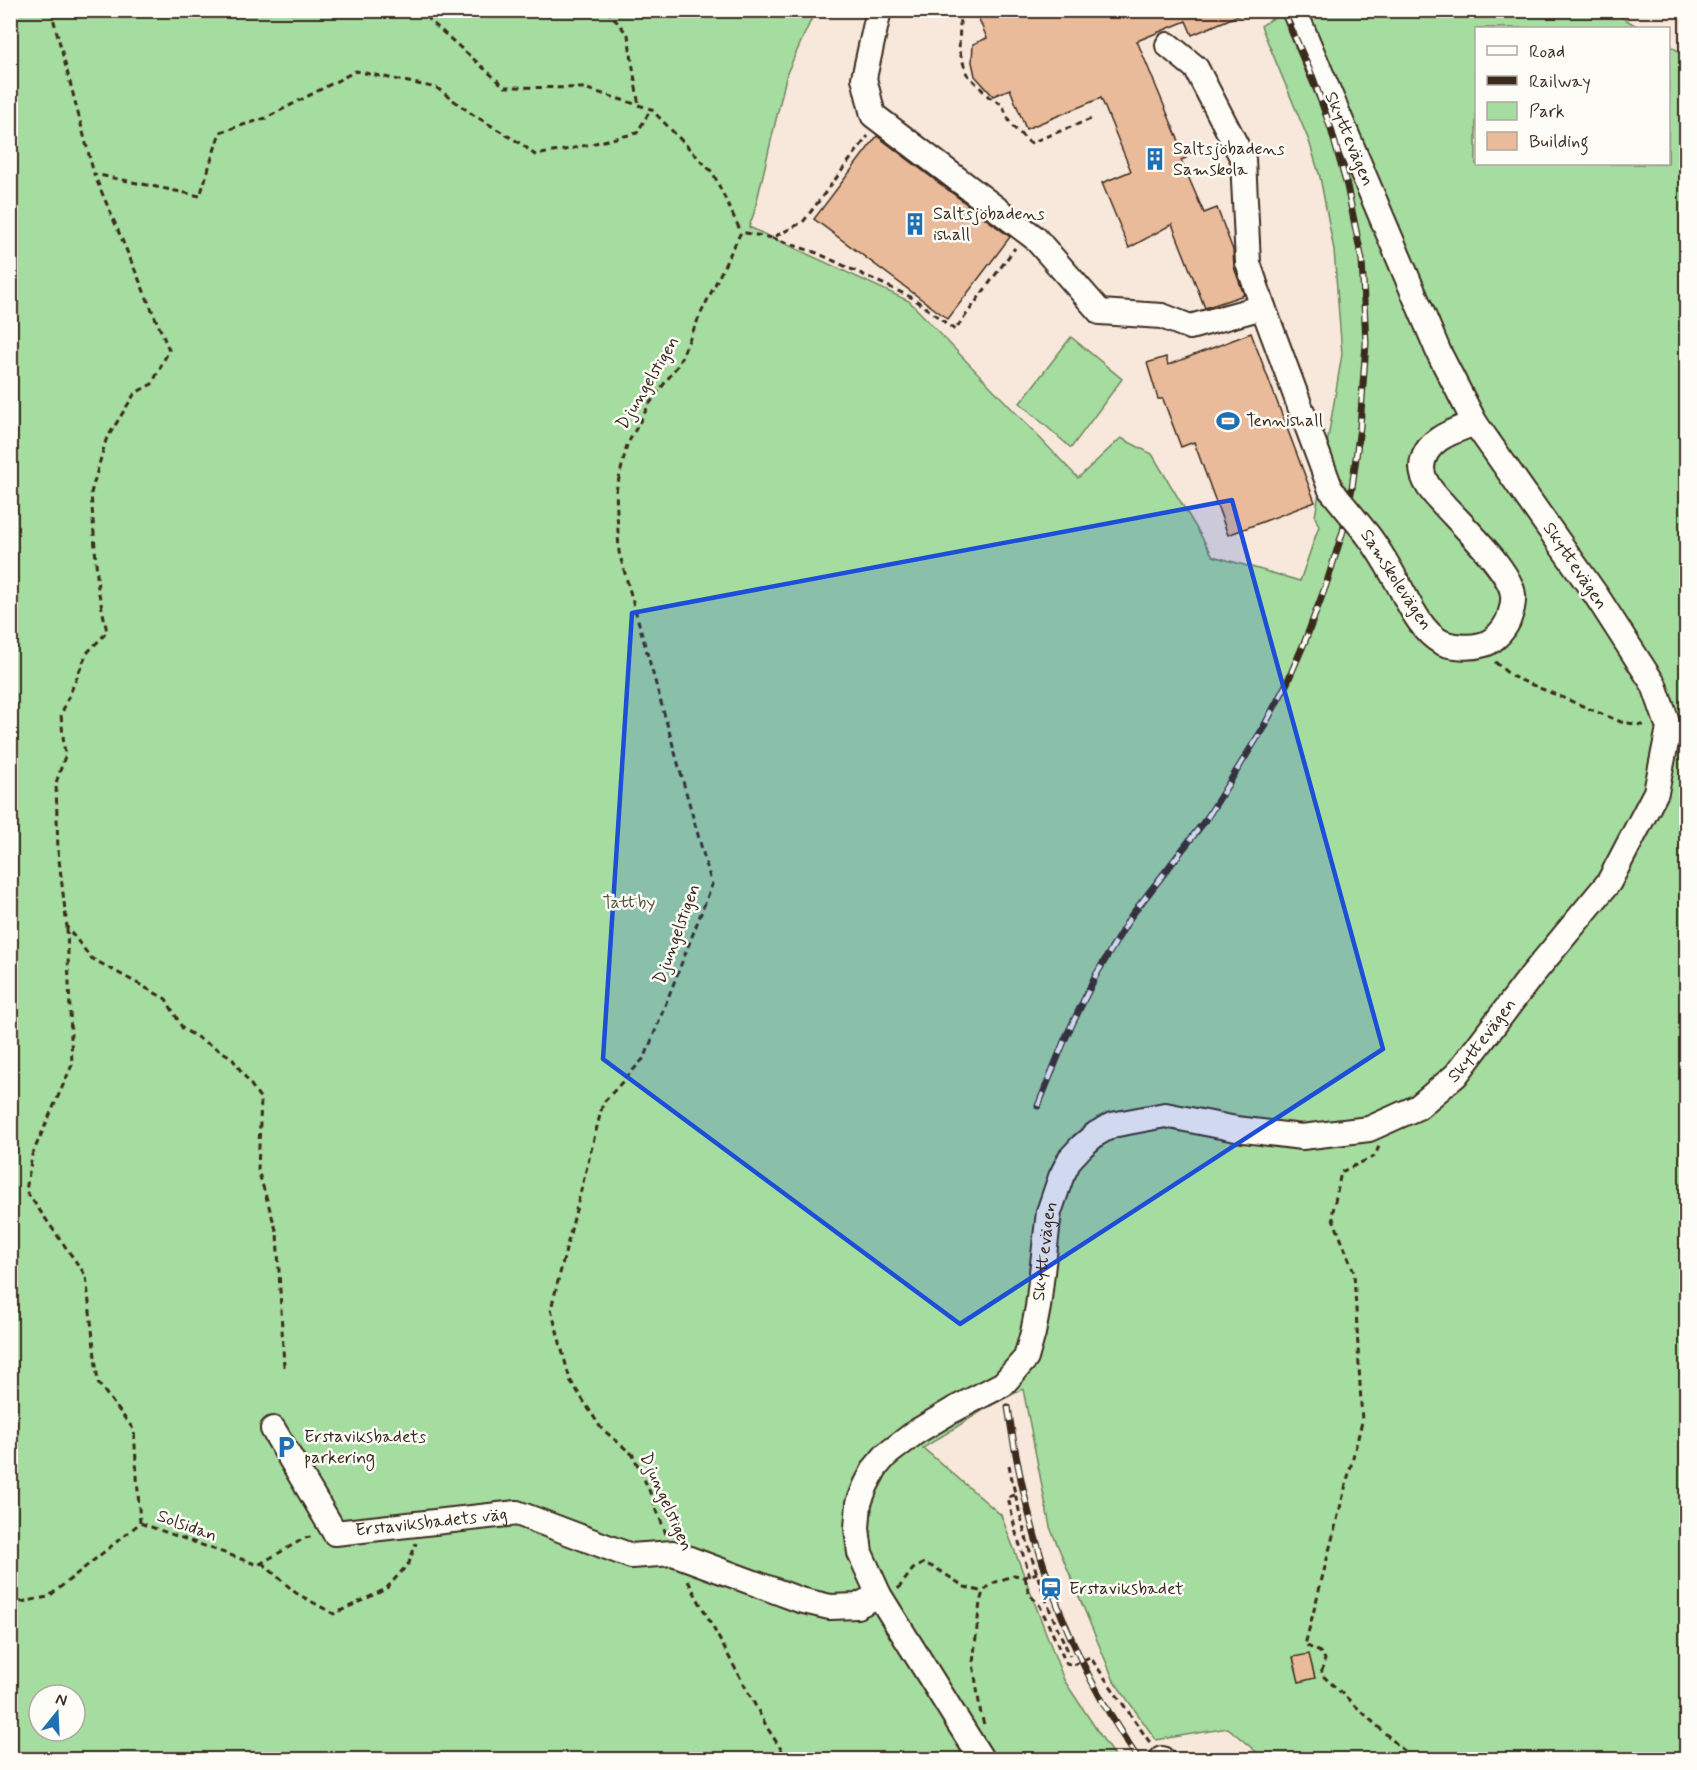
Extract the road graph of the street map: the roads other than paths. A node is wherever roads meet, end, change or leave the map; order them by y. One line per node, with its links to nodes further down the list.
1 (879, 10): 4 (street)
2 (1294, 10): 5 (street, Skyttevägen)
3 (1168, 45): 4 (street, Samskolevägen)
4 (1263, 307): 5 (street, Samskolevägen, bridge)
5 (1475, 423): 7 (street, Skyttevägen)
6 (273, 1429): 7 (street, Erstaviksbadets väg)
7 (887, 1595): 8 (street, Skyttevägen)
8 (982, 1760)

